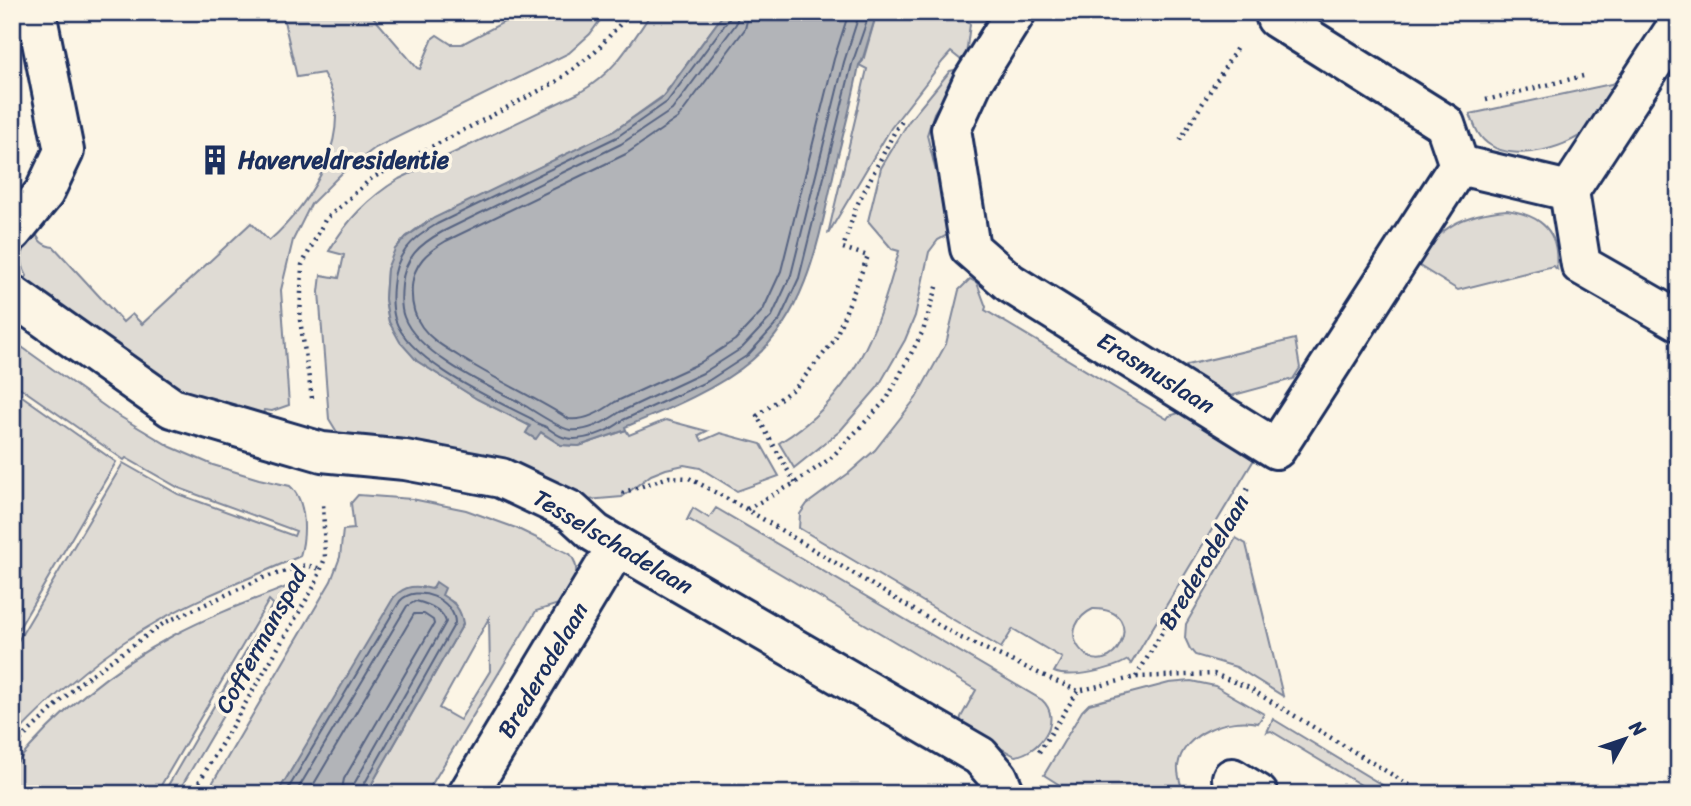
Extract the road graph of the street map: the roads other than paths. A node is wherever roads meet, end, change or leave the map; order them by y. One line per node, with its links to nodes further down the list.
1 (36, 12): 7 (street)
2 (1016, 12): 5 (street, Erasmuslaan)
3 (1276, 18): 5 (street)
4 (1679, 23): 6 (street)
5 (1459, 165): 6 (street)
6 (1569, 191): 9 (street)
7 (12, 232)
8 (12, 295): 10 (street, Tesselschadelaan)
9 (1679, 321)
10 (617, 546): 11 (street, Tesselschadelaan); 12 (street, Brederodelaan)
11 (1001, 785)
12 (468, 794)

